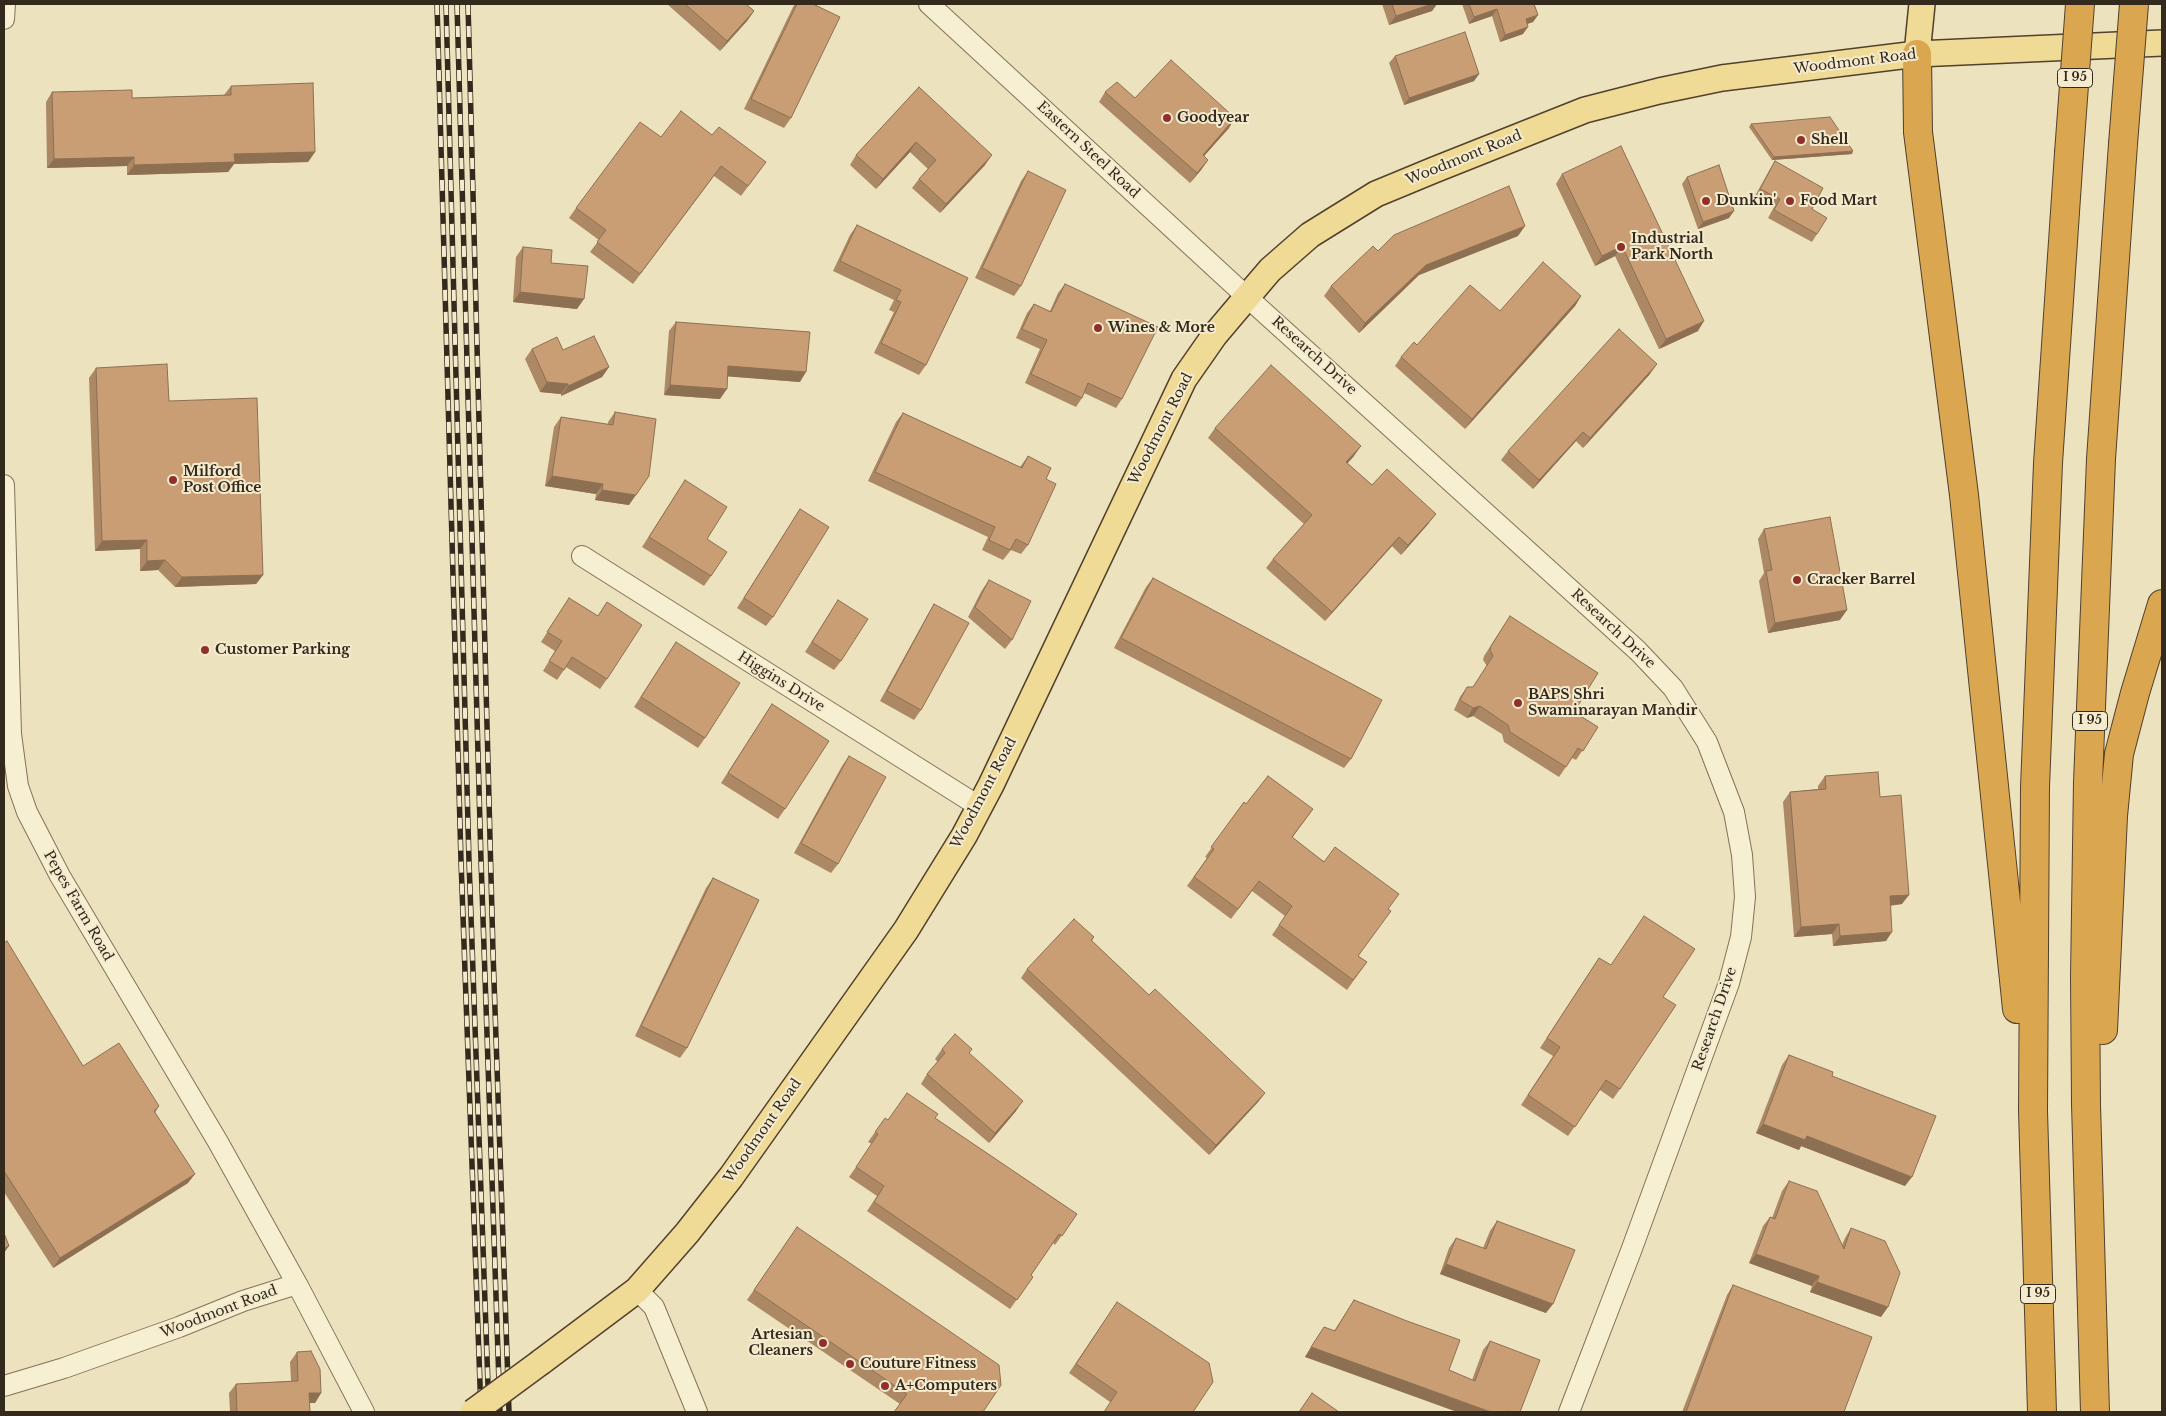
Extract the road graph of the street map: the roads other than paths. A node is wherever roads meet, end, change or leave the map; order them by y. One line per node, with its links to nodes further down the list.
1 (5, 4): 6 (street)
2 (929, 4): 9 (street, Eastern Steel Road)
3 (1922, 4): 8 (main road)
4 (2080, 4): 14 (highway, I 95, bridge)
5 (2134, 4): 17 (highway, I 95, bridge)
6 (4, 19)
7 (2162, 43): 8 (main road, Woodmont Road)
8 (1917, 54): 9 (main road, Woodmont Road); 14 (highway)
9 (1247, 297): 13 (main road, Woodmont Road); 22 (street, Research Drive)
10 (4, 485): 15 (street, Pepes Farm Road)
11 (582, 556): 13 (street, Higgins Drive)
12 (2162, 604): 17 (highway)
13 (980, 808): 16 (main road, Woodmont Road)
14 (2034, 1175): 23 (highway, I 95)
15 (297, 1284): 18 (street, Woodmont Road); 19 (street)
16 (637, 1290): 20 (main road, Woodmont Road, bridge); 21 (street)
17 (2091, 1299): 24 (highway, I 95)
18 (4, 1386)
19 (364, 1412)
20 (473, 1412)
21 (696, 1412)
22 (1569, 1412)
23 (2042, 1412)
24 (2095, 1412)

